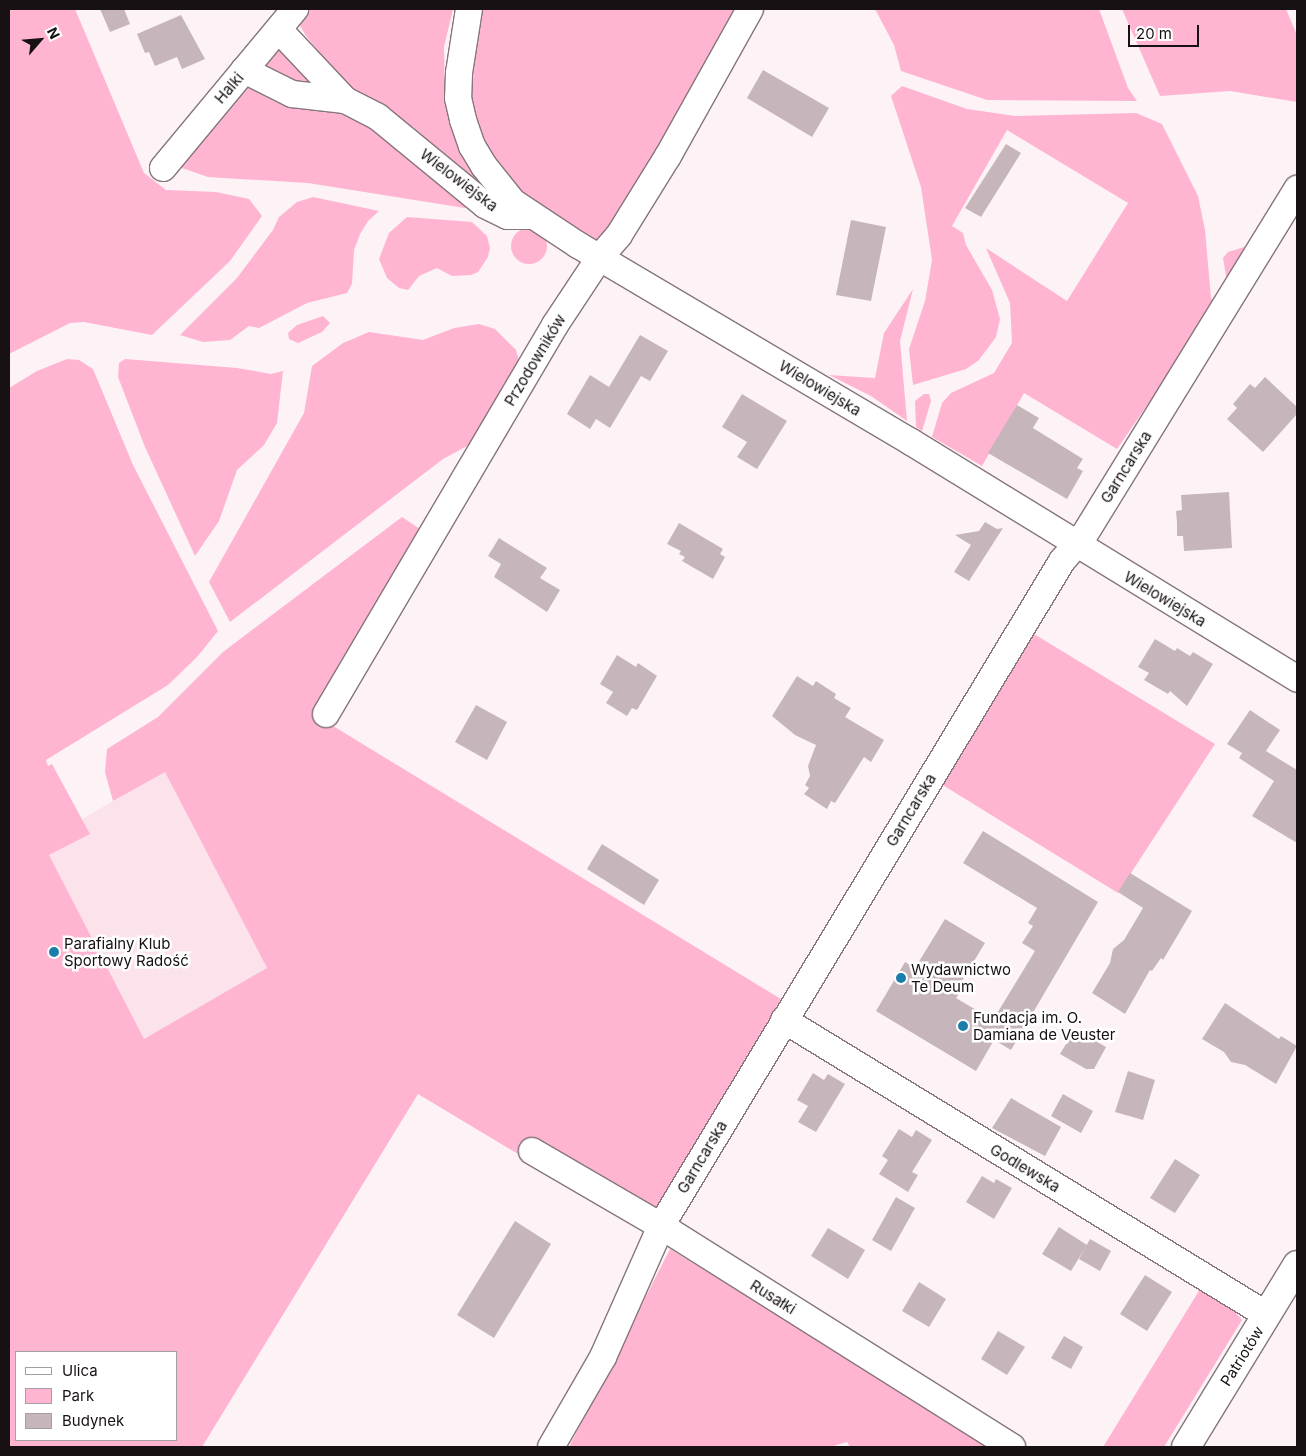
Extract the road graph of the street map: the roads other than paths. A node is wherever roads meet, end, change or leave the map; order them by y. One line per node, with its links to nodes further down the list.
1 (295, 9): 4 (street, Halki)
2 (469, 9): 9 (street)
3 (750, 9): 10 (street, Przodowników)
4 (280, 31): 5 (street, Halki); 6 (street, Wielowiejska)
5 (244, 70): 6 (street, Wielowiejska); 7 (street, Halki)
6 (345, 100): 9 (street, Wielowiejska)
7 (162, 168)
8 (1297, 188): 11 (street, Garncarska)
9 (531, 216): 10 (street, Wielowiejska)
10 (600, 257): 11 (street, Wielowiejska); 13 (street, Przodowników)
11 (1076, 545): 12 (street, Wielowiejska); 14 (street, Garncarska)
12 (1297, 680)
13 (326, 714)
14 (784, 1020): 16 (street, Garncarska); 18 (street, Godlewska)
15 (532, 1151): 16 (street, Rusałki)
16 (661, 1226): 19 (street, Garncarska); 20 (street, Rusałki)
17 (1297, 1265): 18 (main road, Patriotów)
18 (1267, 1315): 21 (main road, Patriotów)
19 (552, 1447)
20 (1012, 1447)
21 (1186, 1447)

